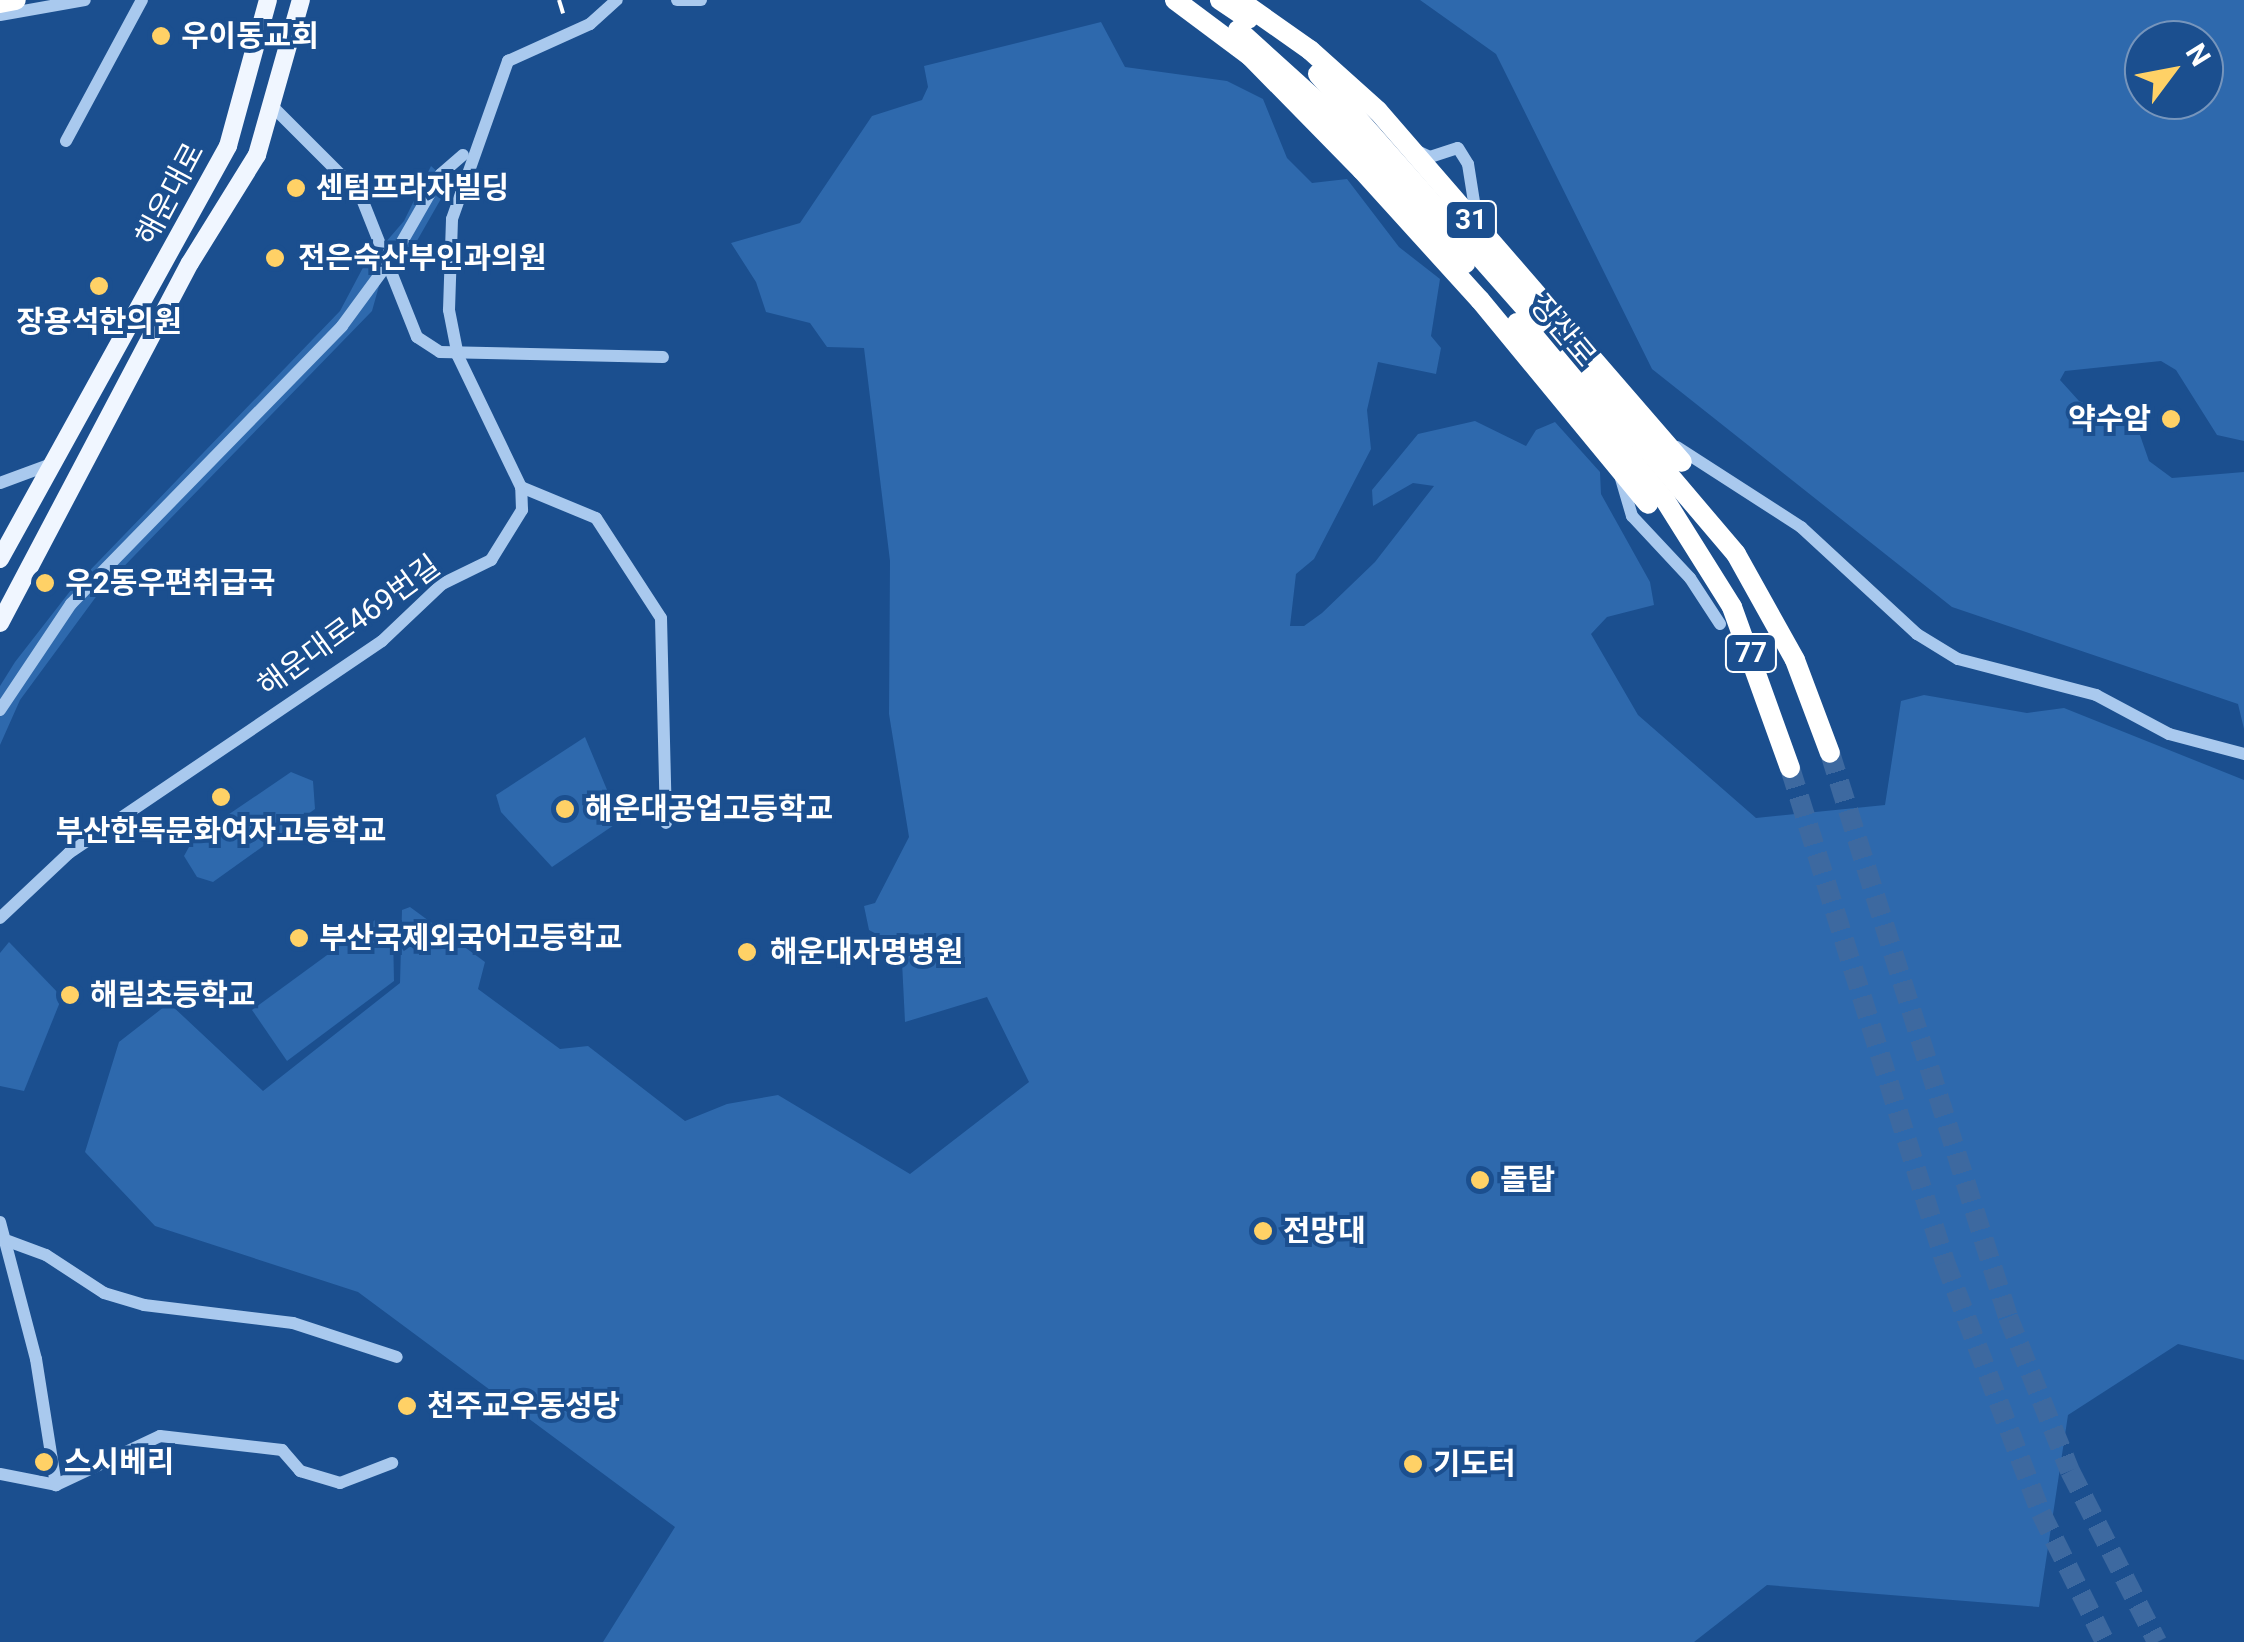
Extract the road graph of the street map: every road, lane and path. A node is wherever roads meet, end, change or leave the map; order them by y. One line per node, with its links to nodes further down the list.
1 (16, 0): 11 (highway)
2 (85, 0): 13 (street)
3 (142, 0): 15 (street)
4 (268, 0): 23 (main road, 해운대로)
5 (301, 0): 14 (main road, 해운대로)
6 (678, 0): 7 (street)
7 (701, 0)
8 (1175, 0): 12 (street); 26 (highway, bridge)
9 (1239, 0): 28 (highway, 31, bridge)
10 (612, 2): 21 (street)
11 (0, 3)
12 (1212, 3): 19 (street); 20 (street); 26 (highway, 장산로 / 77, bridge); 28 (highway, 장산로, bridge)
13 (0, 14)
14 (274, 108): 21 (street); 29 (main road, 해운대로)
15 (66, 142)
16 (464, 156): 17 (street)
17 (391, 261)
18 (381, 273): 31 (street)
19 (1526, 298): 20 (street); 33 (street)
20 (1504, 318): 30 (street)
21 (458, 356): 22 (street); 25 (street)
22 (663, 357)
23 (60, 459): 24 (street); 27 (main road, 해운대로)
24 (0, 483)
25 (521, 488): 35 (street); 36 (street, 해운대로469번길)
26 (1696, 545): 34 (highway, 장산로 / 77)
27 (0, 559)
28 (1762, 594): 32 (highway, 장산로 / 77)
29 (0, 623)
30 (1720, 624)
31 (0, 710)
32 (1830, 752)
33 (2244, 754)
34 (1790, 768)
35 (666, 823)
36 (0, 918)
37 (0, 1222): 38 (street)
38 (8, 1241): 39 (street); 42 (street)
39 (398, 1357)
40 (392, 1463): 42 (street)
41 (0, 1474): 42 (street)
42 (56, 1485)

